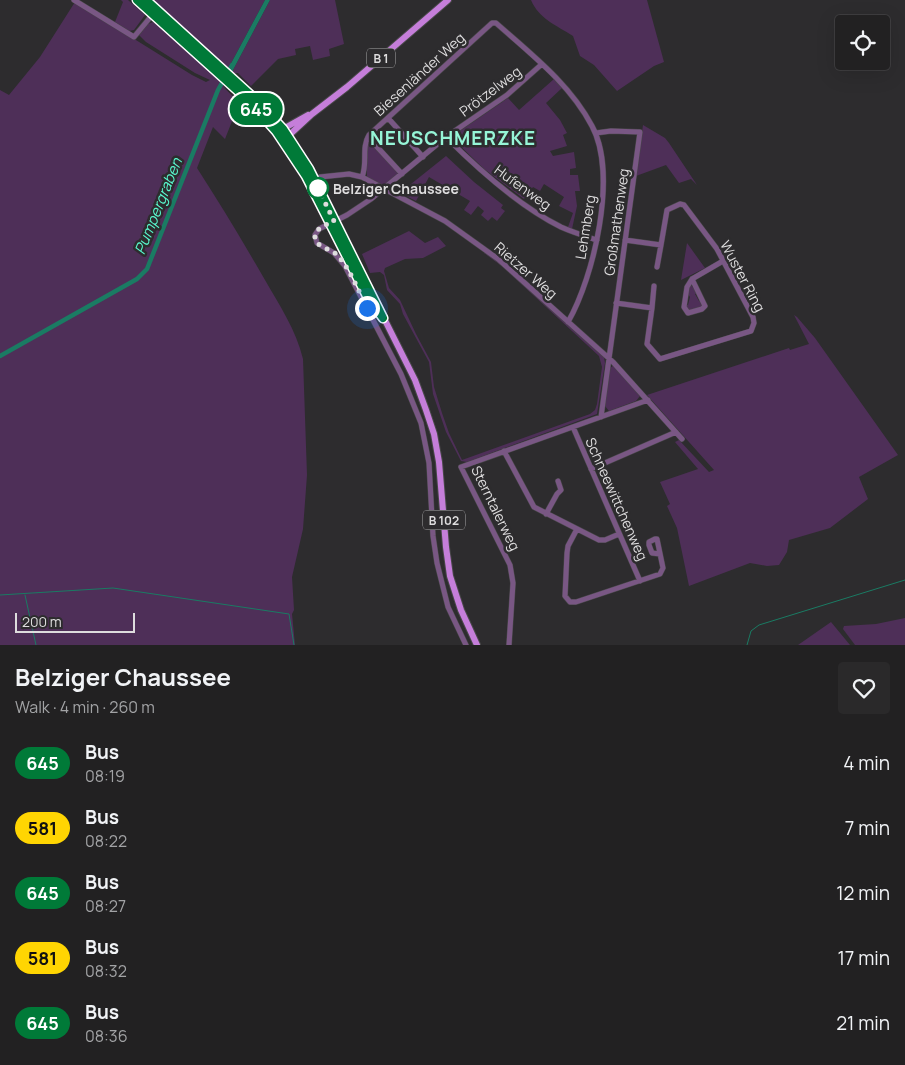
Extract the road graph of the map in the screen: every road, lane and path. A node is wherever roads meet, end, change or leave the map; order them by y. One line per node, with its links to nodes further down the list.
1 (74, 0): 4 (street)
2 (136, 0): 4 (main road)
3 (448, 0): 8 (main road, B 1)
4 (153, 14): 7 (main road)
5 (494, 22): 6 (street, Lehmberg); 9 (street, Biesenländer Weg)
6 (542, 64): 11 (street, Lehmberg); 13 (street, Prötzelweg)
7 (227, 82): 10 (main road); 14 (main road)
8 (312, 114): 10 (main road, B 1); 14 (main road, B 1)
9 (388, 118): 12 (street, Biesenländer Weg); 15 (street)
10 (283, 129): 14 (main road)
11 (596, 133): 21 (street, Lehmberg); 22 (street, Großmathenweg)
12 (368, 137): 16 (street); 18 (street)
13 (446, 137): 15 (street, Prötzelweg); 21 (street, Hufenweg)
14 (284, 138): 20 (main road, B 102)
15 (423, 157): 16 (street, Prötzelweg)
16 (402, 174): 19 (street, Prötzelweg)
17 (320, 177): 18 (street, Rietzer Weg)
18 (362, 177): 19 (street, Rietzer Weg)
19 (384, 188): 20 (street, Prötzelweg); 30 (street, Rietzer Weg)
20 (332, 222): 45 (street, Prötzelweg); 46 (main road, B 102)
21 (597, 240): 30 (street, Lehmberg)
22 (625, 240): 23 (street); 28 (street, Großmathenweg)
23 (661, 245): 24 (street, Wuster Ring); 25 (street, Wuster Ring)
24 (724, 261): 26 (street); 29 (street, Wuster Ring)
25 (657, 267)
26 (692, 279): 26 (street)
27 (654, 286): 29 (street, Wuster Ring)
28 (616, 303): 29 (street); 31 (street, Großmathenweg)
29 (652, 308)
30 (568, 322): 31 (street, Rietzer Weg)
31 (609, 359): 32 (street, Rietzer Weg); 33 (street)
32 (648, 400): 33 (street, Sterntalerweg); 35 (street, Rietzer Weg)
33 (601, 416): 34 (street, Sterntalerweg)
34 (573, 427): 37 (street, Sterntalerweg); 38 (street, Schneewittchenweg)
35 (676, 432): 36 (street, Rietzer Weg); 38 (street)
36 (682, 439)
37 (504, 451): 40 (street); 47 (street, Sterntalerweg)
38 (591, 469): 42 (street, Schneewittchenweg)
39 (558, 481): 40 (street)
40 (546, 514): 41 (street)
41 (577, 529): 42 (street); 44 (street)
42 (619, 534): 44 (street, Schneewittchenweg)
43 (660, 554): 44 (street)
44 (640, 581)
45 (466, 645)
46 (478, 645)
47 (509, 645)

